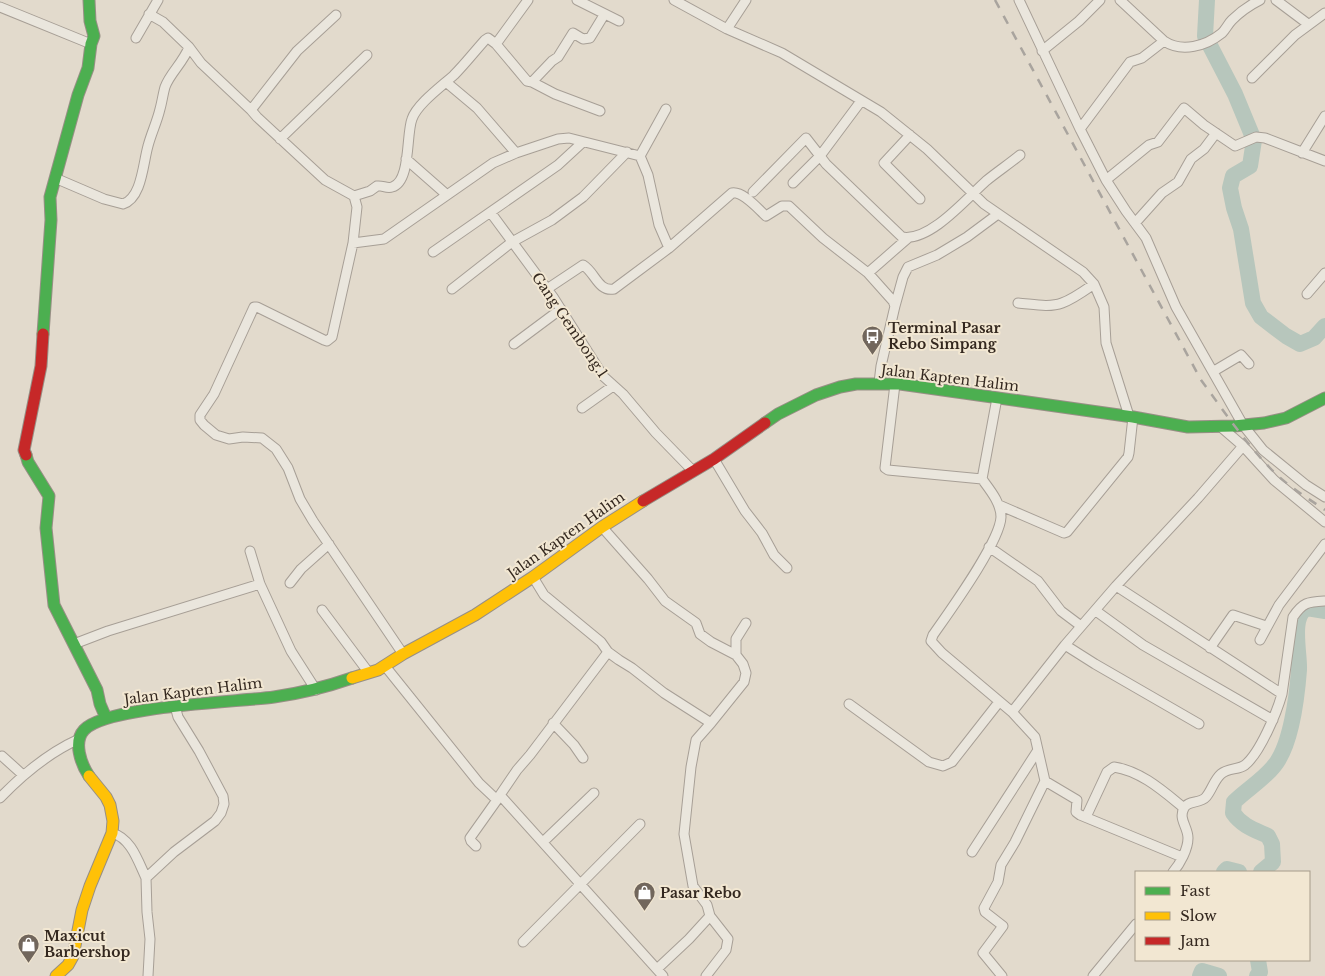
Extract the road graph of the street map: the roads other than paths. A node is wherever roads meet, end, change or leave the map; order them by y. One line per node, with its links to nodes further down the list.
1 (89, 0): 22 (main road)
2 (158, 0): 14 (street)
3 (528, 0): 23 (street)
4 (577, 0): 15 (street)
5 (674, 0): 19 (street)
6 (746, 0): 19 (street)
7 (1019, 0): 25 (street)
8 (1100, 0): 25 (street)
9 (1120, 0): 21 (street)
10 (1260, 0): 21 (street)
11 (1276, 0): 18 (street)
12 (0, 7): 22 (street)
13 (1325, 13): 18 (street)
14 (149, 14): 20 (street); 24 (street)
15 (604, 14): 17 (street); 29 (street)
16 (336, 15): 32 (street)
17 (619, 21)
18 (1308, 24): 27 (street)
19 (727, 28): 30 (street)
20 (136, 38)
21 (1164, 41): 35 (street)
22 (91, 44): 48 (main road)
23 (496, 44): 28 (street); 29 (street)
24 (189, 47): 32 (street); 48 (street)
25 (1042, 51): 35 (street)
26 (366, 55): 38 (street)
27 (1252, 78)
28 (446, 82): 41 (street); 46 (street)
29 (532, 82): 33 (street)
30 (861, 101): 37 (street); 45 (street)
31 (666, 109): 44 (street)
32 (251, 110): 38 (street)
33 (600, 111)
34 (1325, 116): 42 (street)
35 (1080, 130): 49 (street)
36 (1216, 134): 42 (street); 49 (street); 58 (street)
37 (910, 135): 52 (street); 55 (street)
38 (280, 139): 54 (street)
39 (583, 142): 40 (street); 41 (street); 56 (street)
40 (627, 152): 44 (street); 60 (street)
41 (516, 153): 53 (street)
42 (1302, 153): 47 (street)
43 (1020, 155): 52 (street)
44 (640, 156): 62 (street)
45 (820, 156): 50 (street); 51 (street); 59 (street)
46 (406, 159): 53 (street); 54 (street)
47 (1325, 161)
48 (55, 178): 109 (main road)
49 (1106, 180): 58 (street)
50 (793, 183)
51 (753, 192)
52 (972, 194): 57 (street); 59 (street)
53 (447, 195): 61 (street)
54 (354, 196): 61 (street)
55 (920, 199)
56 (491, 214): 60 (street, Gang Gembong.1); 63 (street)
57 (998, 214): 66 (street); 71 (street)
58 (1136, 222): 75 (street)
59 (908, 238): 65 (street)
60 (512, 242): 67 (street); 68 (street, Gang Gembong.1)
61 (353, 243): 93 (street)
62 (669, 248): 65 (street); 68 (street)
63 (433, 252)
64 (1325, 272): 69 (street)
65 (868, 273): 71 (street)
66 (1094, 284): 70 (street); 82 (street)
67 (452, 289)
68 (547, 289): 72 (street, Gang Gembong.1)
69 (1307, 294)
70 (1018, 303)
71 (895, 306): 76 (street)
72 (561, 309): 73 (street); 78 (street, Gang Gembong.1)
73 (514, 344)
74 (1248, 364): 75 (street)
75 (1214, 371): 83 (street)
76 (879, 383): 77 (main road, Jalan Kapten Halim); 86 (main road, Jalan Kapten Halim)
77 (895, 384): 79 (main road, Jalan Kapten Halim); 88 (street)
78 (613, 386): 81 (street); 87 (street, Gang Gembong.1)
79 (997, 398): 82 (main road, Jalan Kapten Halim); 88 (street)
80 (1325, 398): 83 (main road, Jalan Kapten Halim)
81 (582, 408)
82 (1131, 416): 84 (main road, Jalan Kapten Halim); 90 (street)
83 (1243, 425): 84 (main road, Jalan Kapten Halim); 89 (street)
84 (1221, 426): 85 (street)
85 (1243, 446): 91 (street); 101 (street)
86 (714, 459): 87 (main road, Jalan Kapten Halim); 97 (street)
87 (693, 471): 92 (main road, Jalan Kapten Halim)
88 (982, 479): 90 (street)
89 (1325, 497)
90 (999, 505): 95 (street)
91 (1325, 522)
92 (602, 527): 98 (main road, Jalan Kapten Halim); 114 (street)
93 (329, 544): 99 (street); 113 (street)
94 (1325, 544): 107 (street)
95 (990, 547): 106 (street); 119 (street)
96 (250, 550): 100 (street)
97 (787, 568)
98 (533, 578): 112 (street); 113 (main road, Jalan Kapten Halim)
99 (290, 583)
100 (260, 584): 109 (street); 117 (street)
101 (1116, 586): 104 (street); 111 (street)
102 (1325, 602): 118 (street)
103 (322, 610): 116 (street)
104 (1096, 611): 106 (street); 124 (street)
105 (746, 623): 114 (street)
106 (1081, 626): 110 (street)
107 (1266, 626): 108 (street); 111 (street)
108 (1260, 640)
109 (74, 644): 123 (main road)
110 (1065, 645): 122 (street); 127 (street)
111 (1210, 648): 118 (street)
112 (608, 652): 125 (street); 126 (street)
113 (403, 654): 115 (main road, Jalan Kapten Halim)
114 (736, 655): 125 (street)
115 (385, 666): 116 (main road, Jalan Kapten Halim); 136 (street)
116 (369, 673): 117 (main road, Jalan Kapten Halim)
117 (316, 690): 121 (main road, Jalan Kapten Halim)
118 (1282, 694): 124 (street)
119 (999, 702): 120 (street); 122 (street)
120 (849, 704)
121 (175, 706): 123 (main road, Jalan Kapten Halim); 146 (street)
122 (1012, 712): 129 (street)
123 (106, 718): 128 (main road, Jalan Kapten Halim)
124 (1273, 720): 137 (street)
125 (711, 723): 148 (street)
126 (553, 724): 131 (street); 136 (street)
127 (1199, 724)
128 (79, 738): 132 (street); 140 (main road)
129 (1038, 750): 133 (street); 143 (street)
130 (2, 756): 132 (street)
131 (583, 758)
132 (23, 775): 135 (street)
133 (1045, 780): 138 (street); 155 (street)
134 (594, 793): 141 (street)
135 (0, 798)
136 (498, 798): 141 (street); 142 (street)
137 (1184, 808): 138 (street); 144 (street)
138 (1086, 817): 144 (street)
139 (640, 824): 147 (street)
140 (112, 833): 146 (street); 153 (main road)
141 (543, 842): 147 (street)
142 (476, 846)
143 (972, 852)
144 (1182, 857): 145 (street)
145 (1174, 871)
146 (146, 878): 152 (street)
147 (580, 884): 150 (street); 151 (street)
148 (710, 916): 151 (street); 154 (street)
149 (1135, 925): 156 (street)
150 (523, 942)
151 (660, 973)
152 (152, 974)
153 (56, 976)
154 (706, 976)
155 (1002, 976)
156 (1094, 976)

